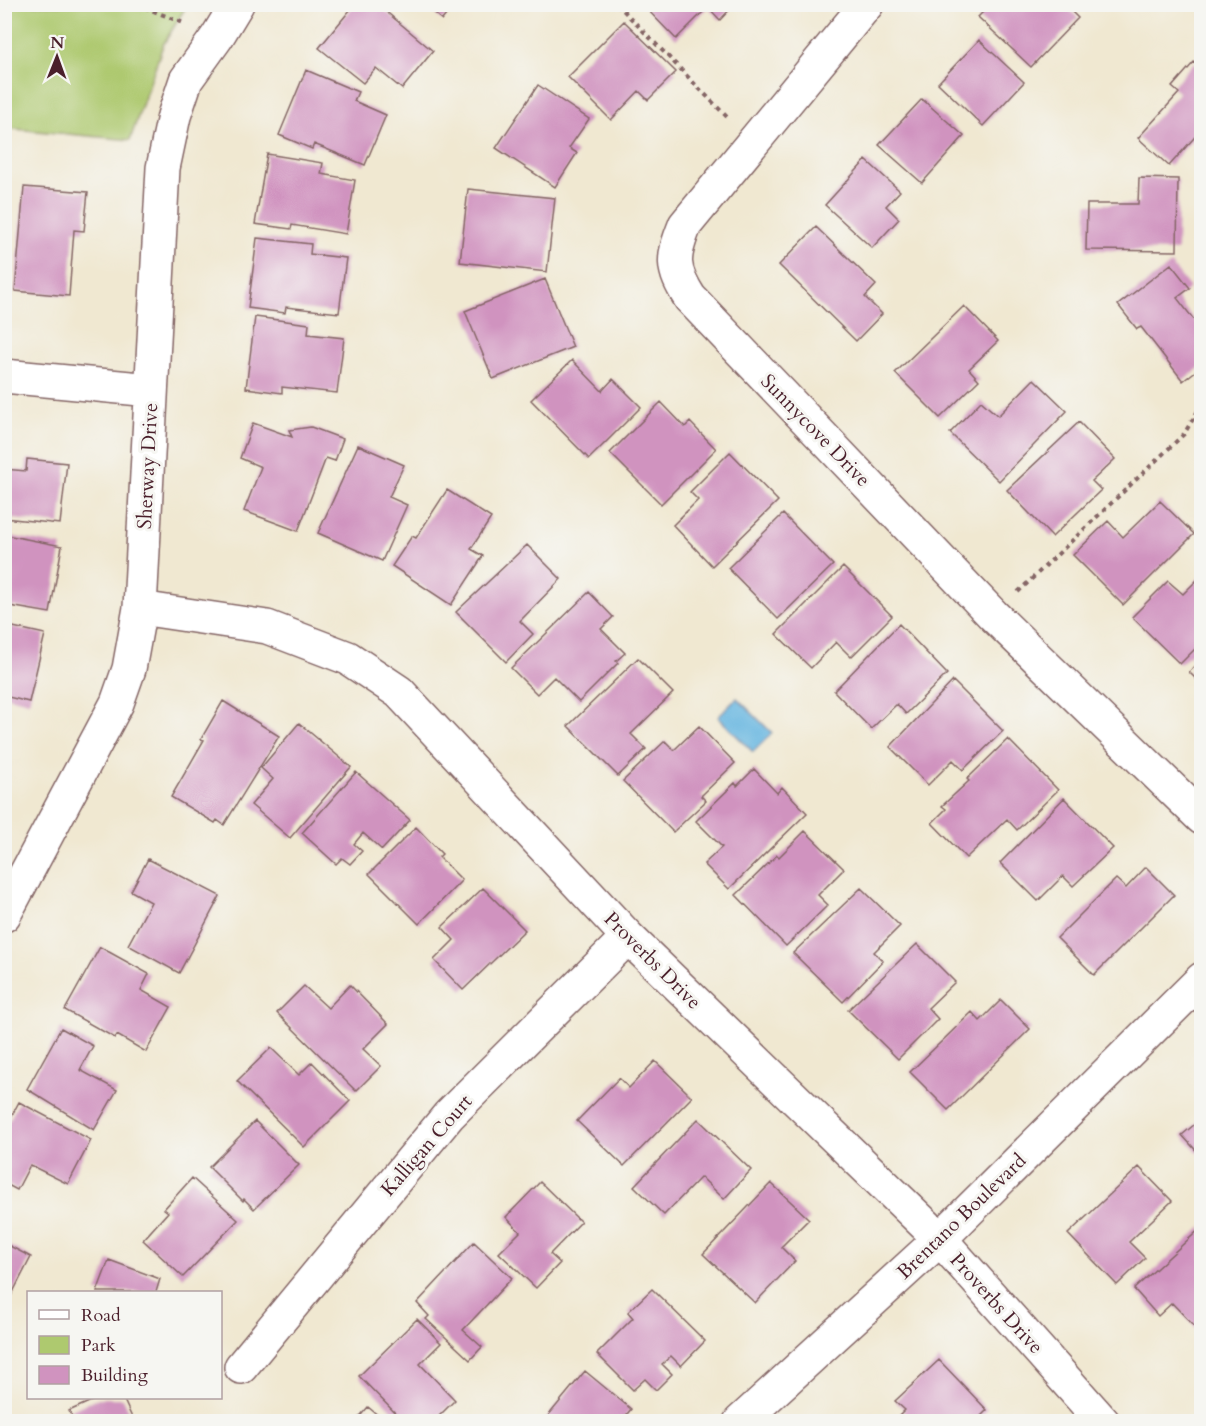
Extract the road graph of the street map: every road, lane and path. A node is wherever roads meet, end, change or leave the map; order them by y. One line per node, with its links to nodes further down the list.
1 (136, 4): 5 (path)
2 (237, 4): 5 (street, Sherway Drive)
3 (617, 4): 6 (path)
4 (867, 4): 6 (street, Sunnycove Drive)
5 (217, 37): 8 (street, Sherway Drive)
6 (752, 142): 11 (street, Sunnycove Drive)
7 (4, 376): 8 (street)
8 (151, 390): 10 (street, Sherway Drive)
9 (1202, 404): 11 (path)
10 (140, 608): 13 (street, Sherway Drive); 14 (street, Proverbs Drive)
11 (993, 615): 12 (street, Sunnycove Drive)
12 (1202, 818)
13 (4, 915)
14 (627, 937): 16 (street, Proverbs Drive); 17 (street, Kalligan Court)
15 (1202, 979): 16 (street, Brentano Boulevard)
16 (940, 1239): 18 (street, Brentano Boulevard); 19 (street, Proverbs Drive)
17 (241, 1367)
18 (740, 1422)
19 (1103, 1422)

